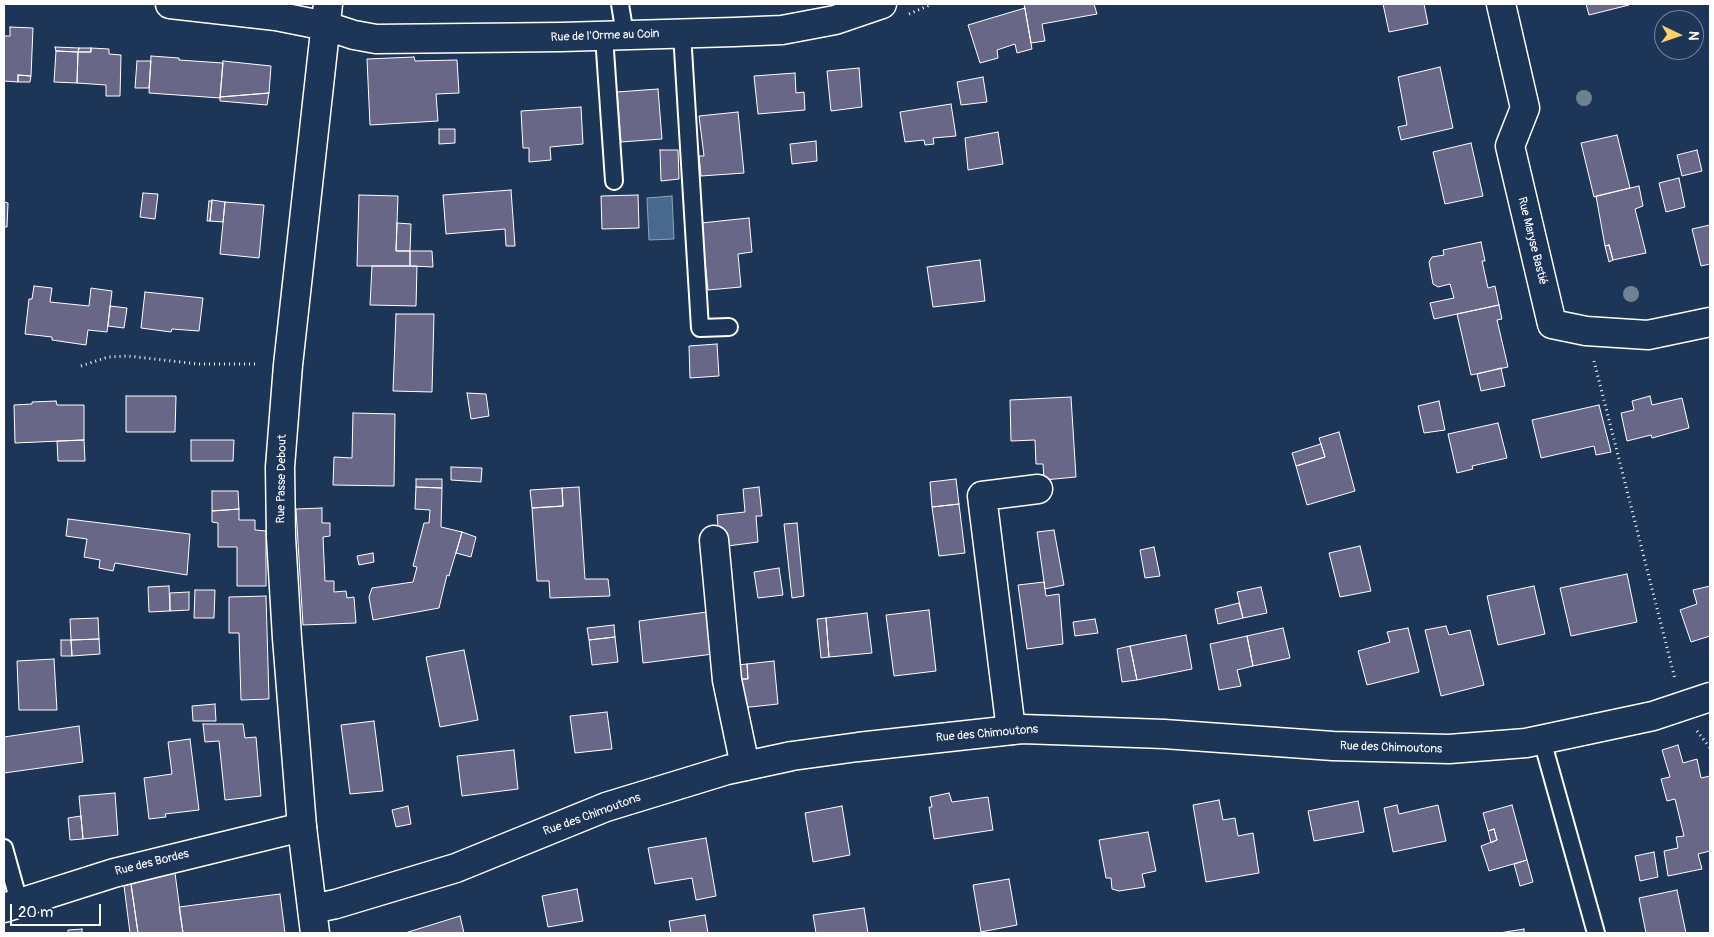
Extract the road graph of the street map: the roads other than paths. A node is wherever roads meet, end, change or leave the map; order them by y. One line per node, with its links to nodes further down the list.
1 (170, 4): 5 (main road, Rue de l'Orme au Coin)
2 (620, 4): 7 (lane)
3 (882, 4): 6 (main road, Rue de l'Orme au Coin)
4 (1501, 4): 9 (main road, Rue Maryse Bastié)
5 (327, 15): 7 (main road, Rue de l'Orme au Coin); 17 (main road, Rue Passe Debout)
6 (682, 34): 7 (main road, Rue de l'Orme au Coin); 10 (lane)
7 (614, 36): 8 (lane)
8 (614, 182)
9 (1710, 322)
10 (729, 328)
11 (1038, 490): 14 (main road)
12 (714, 540): 16 (main road)
13 (1710, 697): 15 (main road, Rue des Chimoutons)
14 (1011, 730): 15 (main road, Rue des Chimoutons); 16 (main road, Rue des Chimoutons)
15 (1542, 740): 21 (lane)
16 (745, 766): 20 (main road, Rue des Chimoutons)
17 (302, 827): 19 (main road, Rue des Bordes); 20 (main road, Rue Passe Debout)
18 (4, 848): 19 (lane)
19 (11, 905)
20 (314, 921)
21 (1596, 933)

